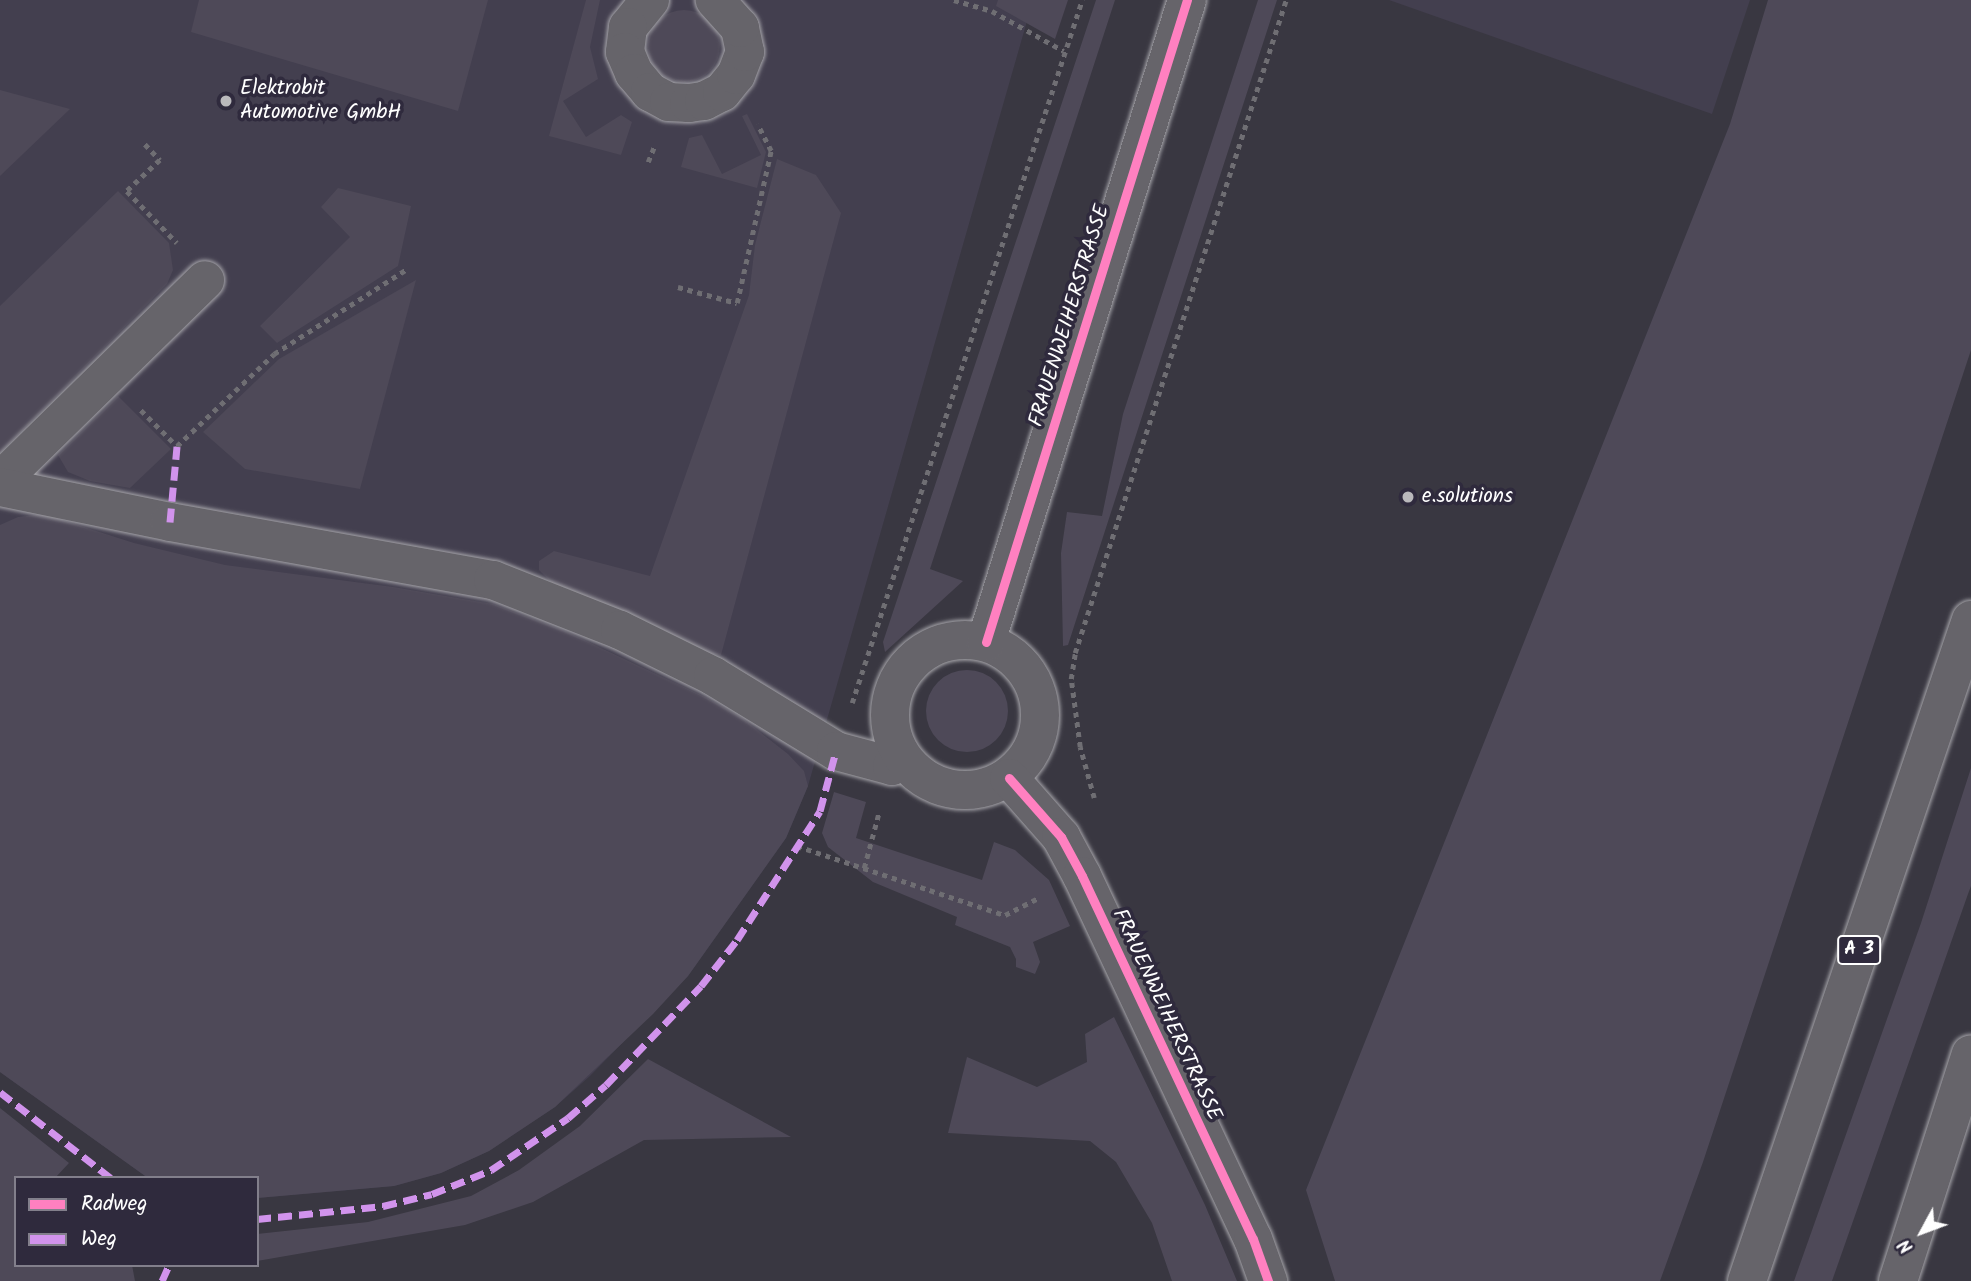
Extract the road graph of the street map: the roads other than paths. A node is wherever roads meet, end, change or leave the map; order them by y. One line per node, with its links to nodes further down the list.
1 (715, 0): 5 (main road)
2 (758, 0): 5 (main road)
3 (1187, 0): 10 (main road, FRAUENWEIHERSTRASSE)
4 (638, 9): 5 (main road)
5 (744, 52)
6 (205, 280): 7 (main road)
7 (0, 481)
8 (0, 487): 11 (main road)
9 (1971, 620): 15 (main road, A 3)
10 (986, 642): 11 (main road); 12 (main road)
11 (897, 763): 12 (main road)
12 (1009, 778): 14 (main road, FRAUENWEIHERSTRASSE)
13 (1971, 1054): 16 (main road)
14 (1268, 1281)
15 (1747, 1281)
16 (1898, 1281)

